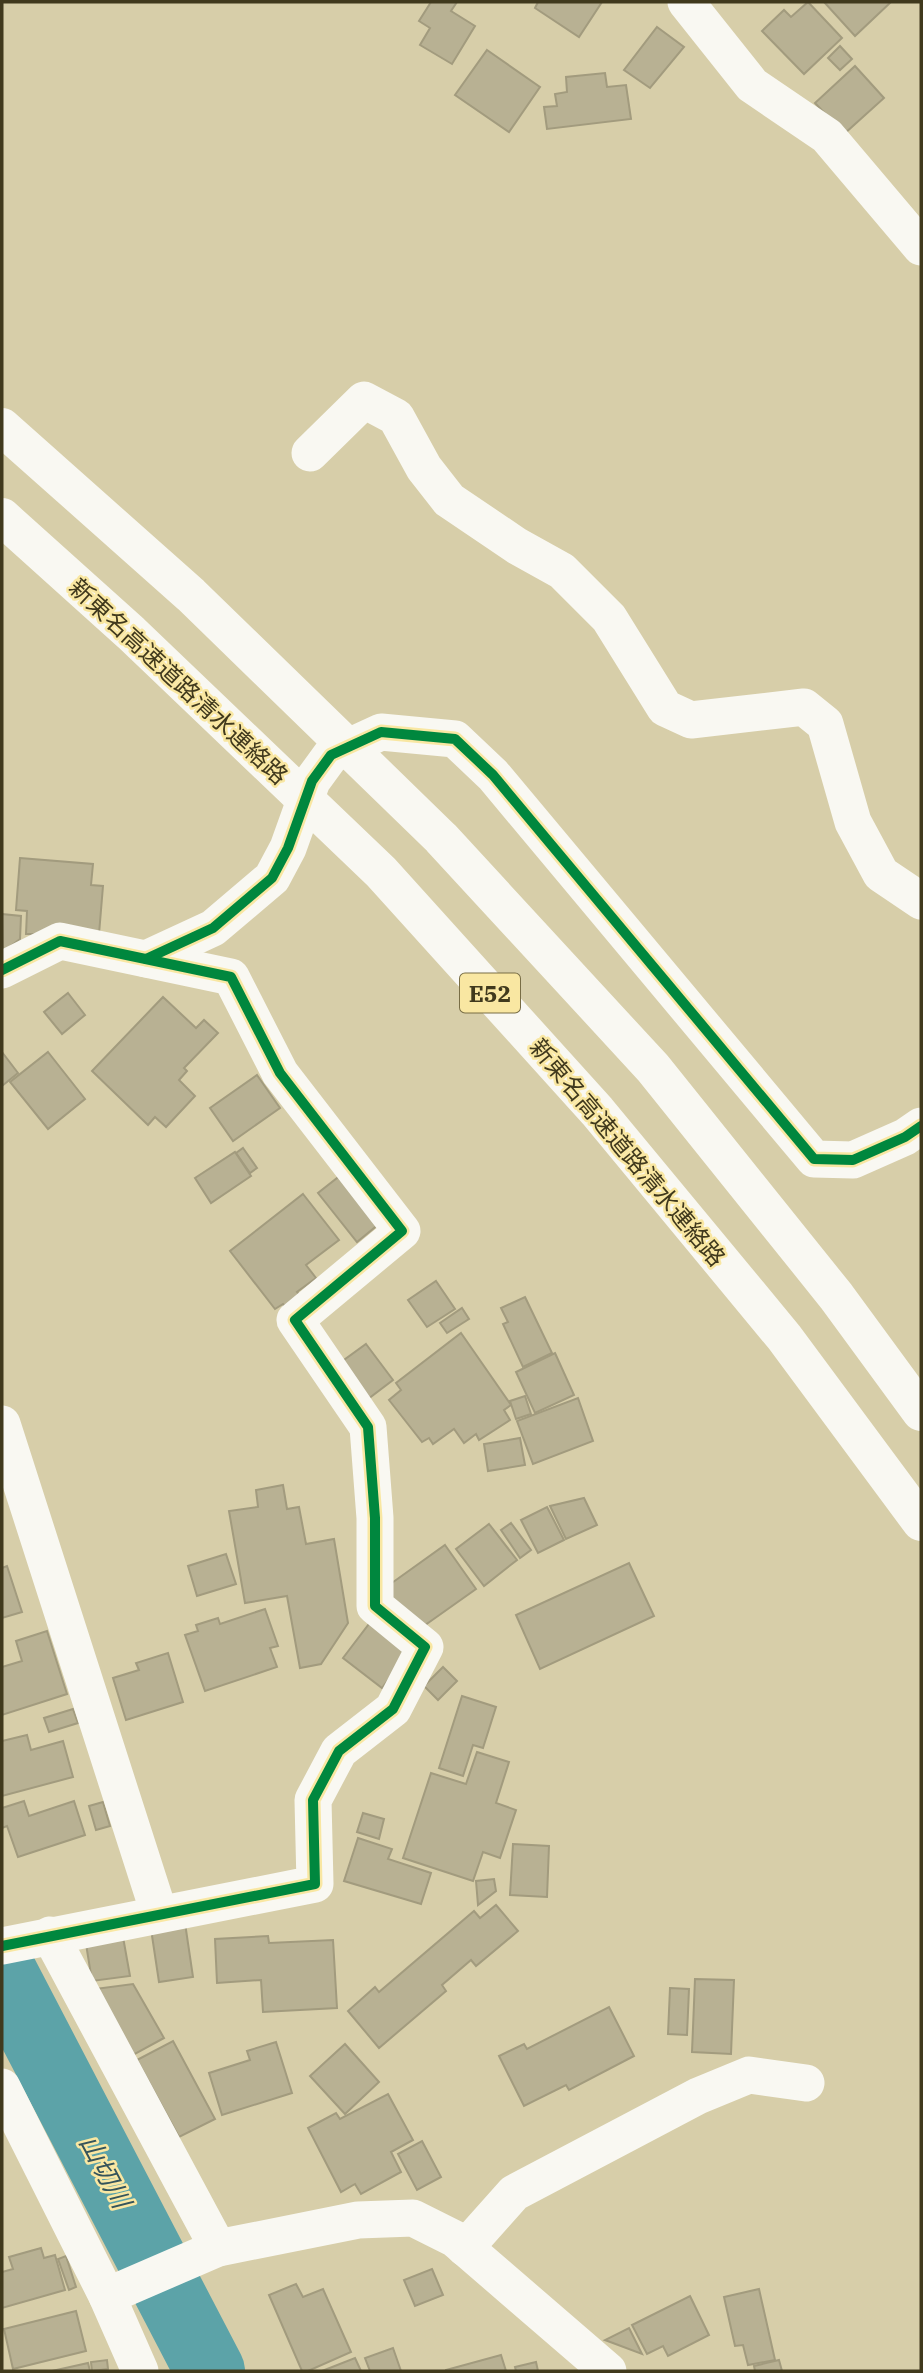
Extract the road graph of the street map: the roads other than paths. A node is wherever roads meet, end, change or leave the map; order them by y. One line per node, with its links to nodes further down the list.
1 (685, 2): 2 (street)
2 (921, 247)
3 (3, 428): 10 (highway, E52)
4 (310, 453): 6 (street)
5 (2, 517): 12 (highway, 新東名高速道路清水連絡路 / E52)
6 (921, 901)
7 (146, 959): 8 (street); 9 (street); 13 (street)
8 (2, 970)
9 (921, 1126)
10 (921, 1412)
11 (2, 1424): 13 (street)
12 (921, 1522)
13 (159, 1913): 14 (street)
14 (28, 1940): 18 (street)
15 (806, 2083): 17 (street)
16 (2, 2088): 19 (street)
17 (465, 2248): 18 (street); 21 (street)
18 (212, 2250): 19 (street)
19 (118, 2292): 20 (street)
20 (140, 2371)
21 (608, 2371)

